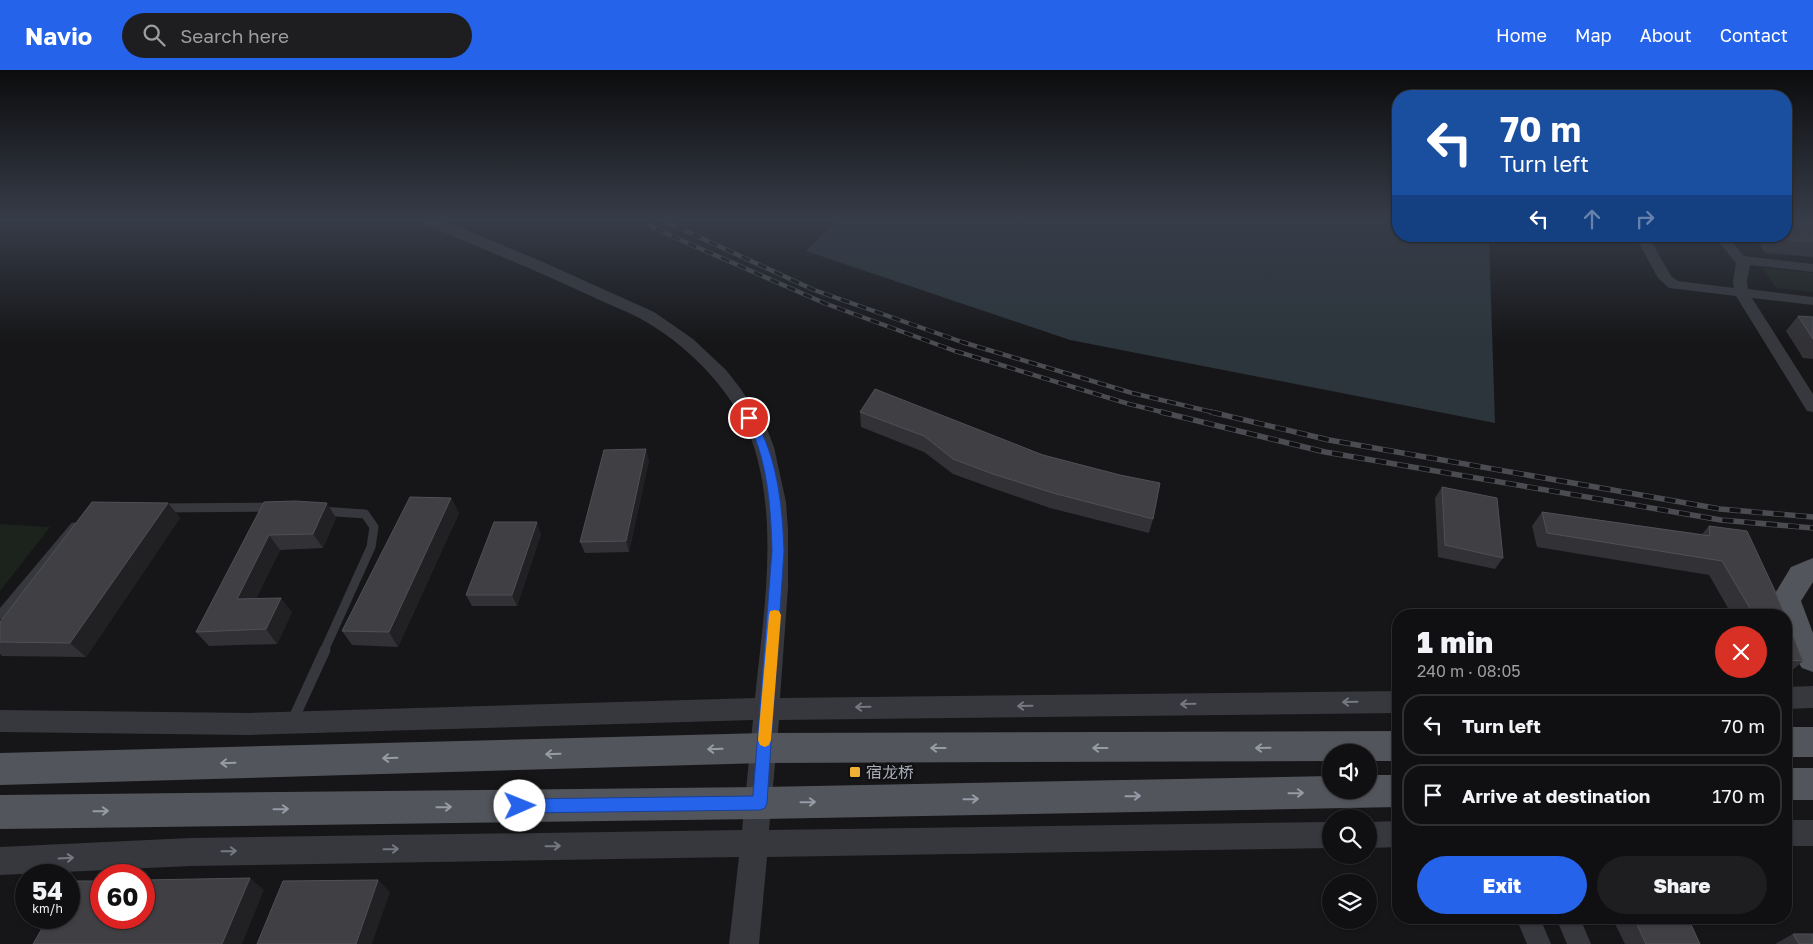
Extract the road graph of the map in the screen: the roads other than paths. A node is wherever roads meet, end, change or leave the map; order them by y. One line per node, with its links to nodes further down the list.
1 (522, 260): 20 (street)
2 (1655, 260): 5 (street)
3 (1742, 260): 4 (street); 5 (street)
4 (1813, 268)
5 (1742, 294): 6 (street); 7 (street)
6 (1813, 301)
7 (1813, 407)
8 (147, 508): 9 (lane)
9 (286, 508)
10 (316, 510): 22 (lane)
11 (83, 518): 14 (lane)
12 (1813, 569): 13 (main road)
13 (1789, 609)
14 (0, 615)
15 (1792, 620): 16 (main road)
16 (1813, 659)
17 (1813, 697): 18 (street)
18 (1792, 698)
19 (1392, 702): 20 (street, one-way to 20)
20 (767, 708): 22 (street); 26 (street)
21 (0, 721): 22 (street)
22 (292, 722)
23 (1792, 742): 24 (main road)
24 (1813, 742)
25 (1392, 746): 26 (main road, one-way to 26)
26 (764, 748): 27 (main road, one-way to 27); 31 (street)
27 (0, 769)
28 (1792, 784): 29 (main road)
29 (1813, 784)
30 (1392, 791): 31 (main road, one-way to 30)
31 (760, 803): 32 (main road, one-way to 31); 38 (street)
32 (0, 812)
33 (1792, 833): 34 (street)
34 (1813, 833)
35 (1392, 834): 37 (street)
36 (1322, 835): 38 (street)
37 (1377, 835)
38 (754, 844): 39 (street, one-way to 38); 42 (street)
39 (1, 862)
40 (1531, 924): 43 (street)
41 (1571, 924): 44 (street)
42 (744, 944)
43 (1539, 944)
44 (1579, 944)

